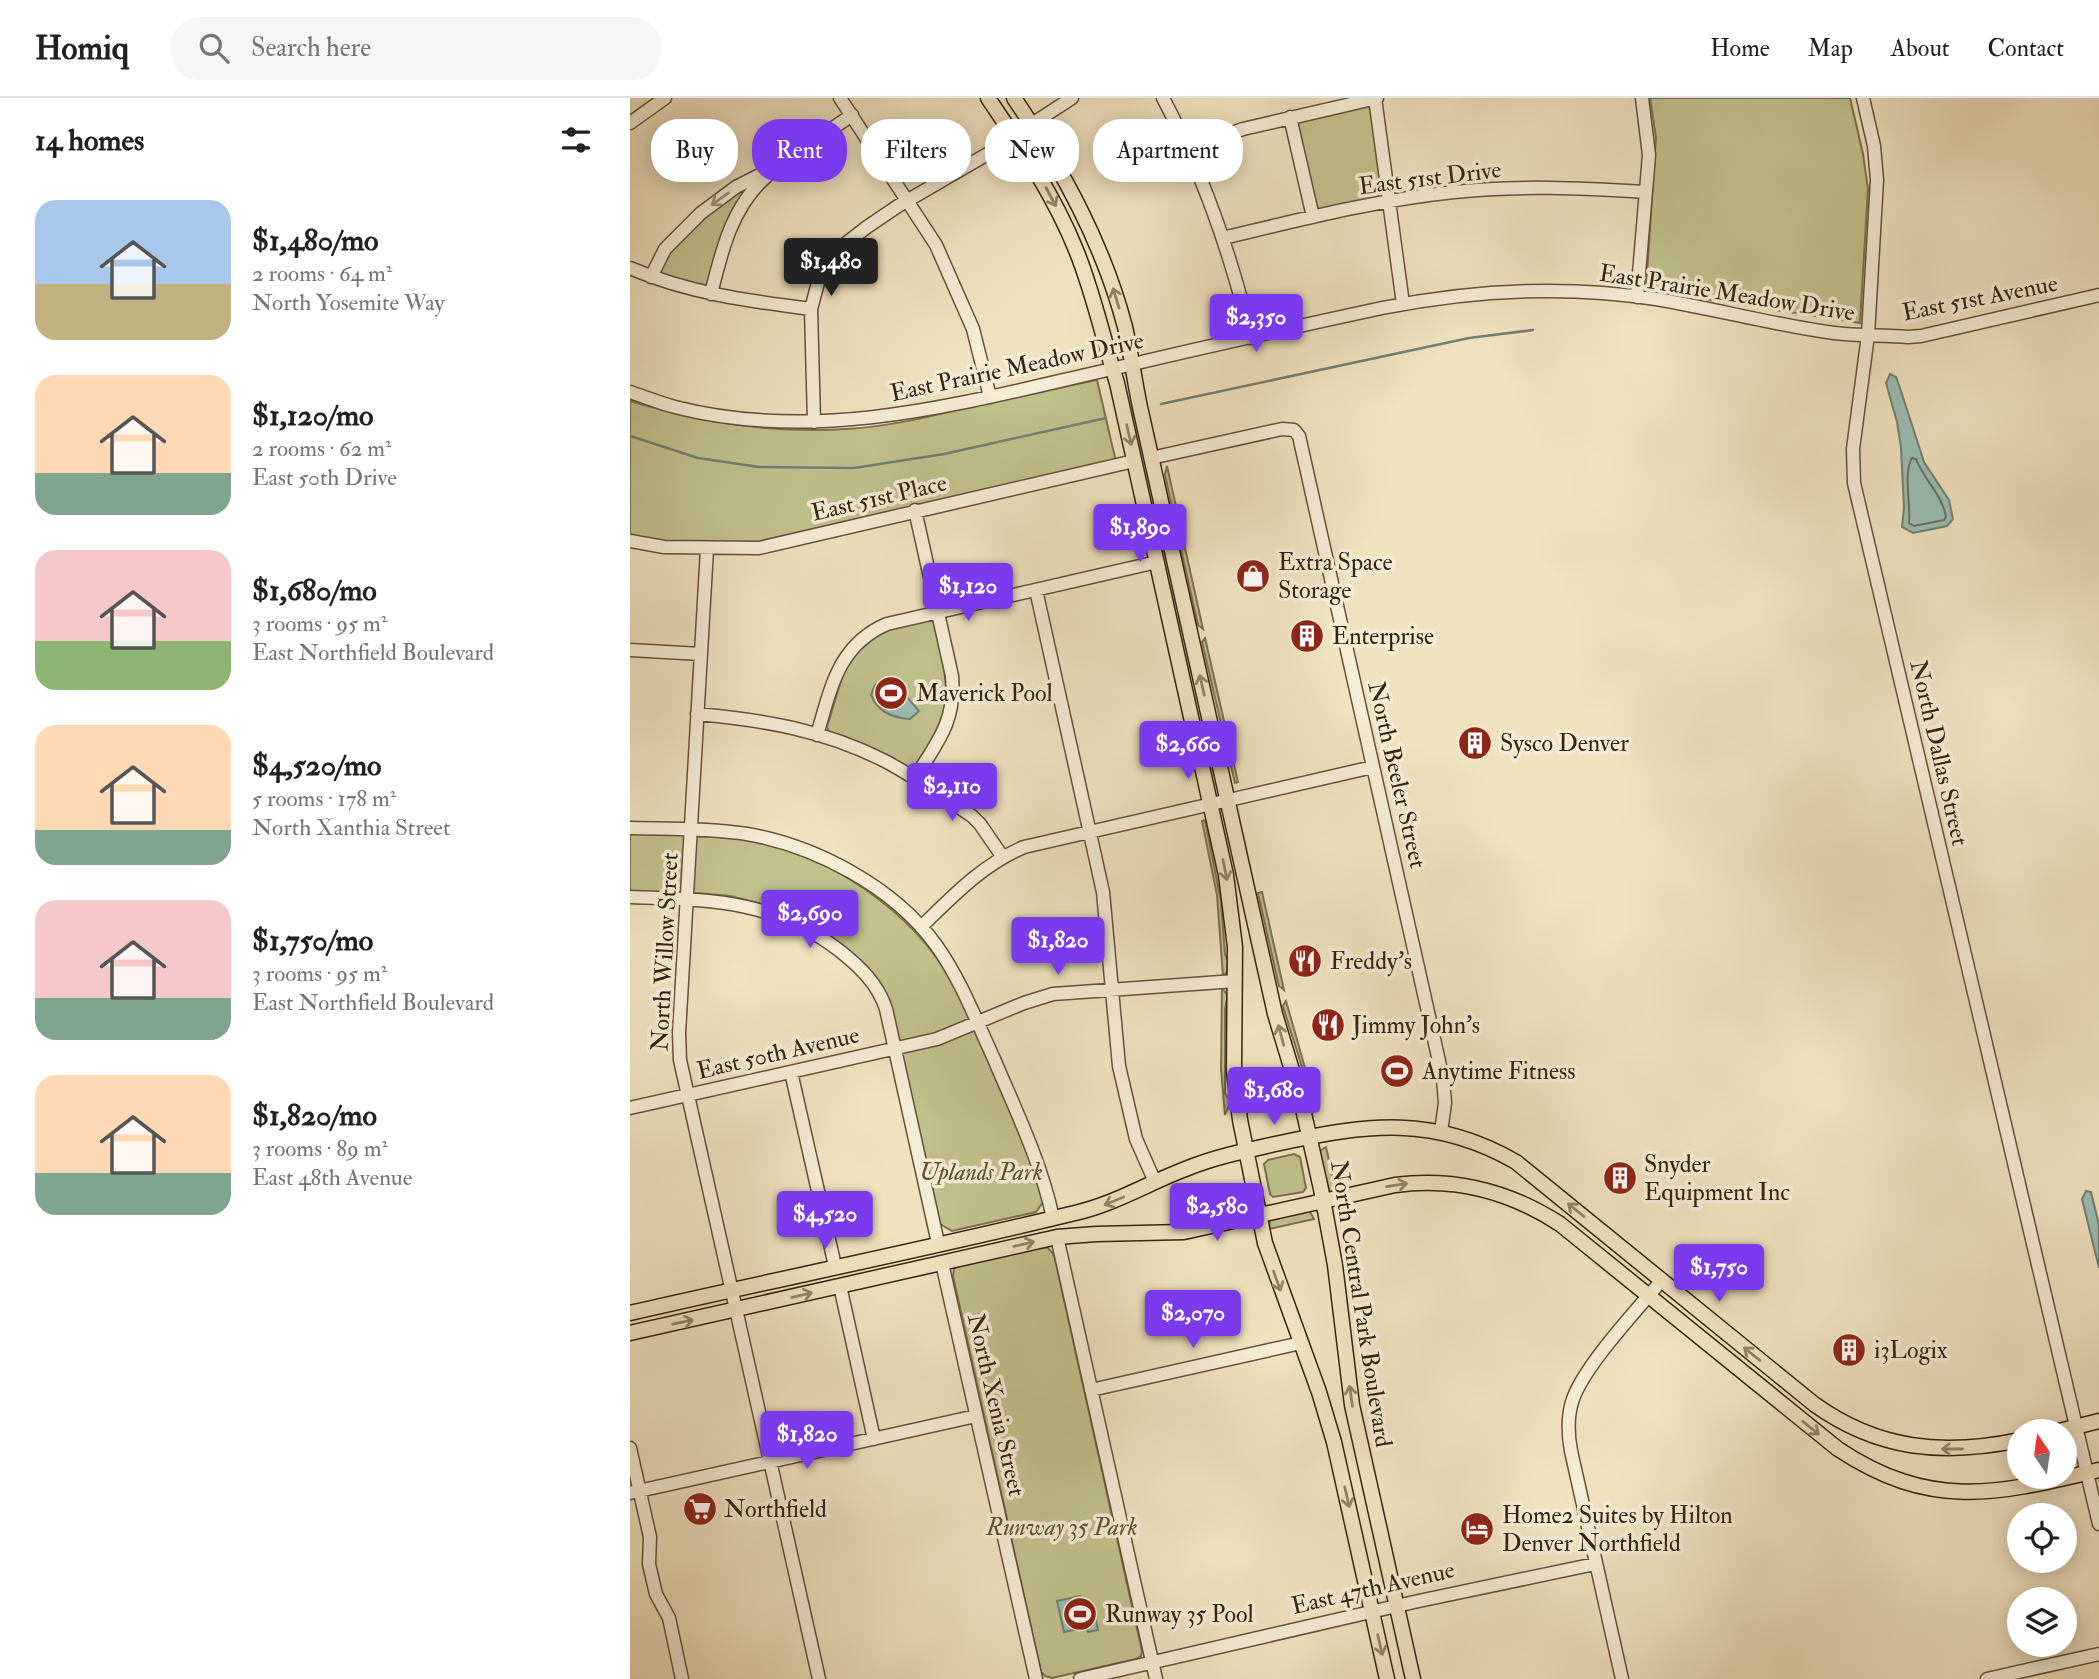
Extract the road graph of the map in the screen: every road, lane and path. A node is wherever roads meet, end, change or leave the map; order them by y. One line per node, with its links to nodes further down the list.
1 (665, 98): 18 (street)
2 (840, 98): 11 (street)
3 (988, 98): 14 (main road, North Central Park Boulevard)
4 (1014, 98): 15 (main road, North Central Park Boulevard)
5 (1073, 98): 16 (street)
6 (1163, 98): 17 (street)
7 (1376, 98): 10 (street); 28 (street)
8 (1642, 98): 26 (street)
9 (1863, 98): 38 (street, North Dallas Street)
10 (1325, 103): 12 (street)
11 (852, 115): 13 (street); 27 (street)
12 (1290, 117): 19 (street); 29 (street)
13 (846, 119)
14 (1002, 119)
15 (1029, 119)
16 (1040, 119)
17 (1174, 119)
18 (630, 123)
19 (1243, 129)
20 (985, 155): 27 (street)
21 (752, 179): 32 (street, one-way to 32)
22 (760, 182): 33 (street)
23 (1043, 182): 41 (main road, North Central Park Boulevard, one-way to 41)
24 (1066, 182): 40 (main road, North Central Park Boulevard, one-way to 24)
25 (1203, 182): 30 (street)
26 (1646, 192): 28 (street, East 51st Drive); 35 (street)
27 (908, 200): 37 (street); 43 (street)
28 (1389, 201): 29 (street, East 51st Drive); 36 (street)
29 (1314, 217): 30 (street, East 51st Drive)
30 (1223, 237): 39 (street)
31 (630, 268): 32 (street)
32 (651, 277): 33 (street)
33 (710, 294): 37 (street)
34 (2099, 295): 38 (street, East 51st Avenue)
35 (1637, 297): 36 (street, East Prairie Meadow Drive); 38 (street, East Prairie Meadow Drive)
36 (1403, 304): 39 (street, East Prairie Meadow Drive)
37 (811, 309): 44 (street)
38 (1868, 335): 96 (street, North Dallas Street)
39 (1251, 338): 40 (street, East Prairie Meadow Drive)
40 (1132, 364): 41 (street, East Prairie Meadow Drive); 45 (main road, North Central Park Boulevard)
41 (1112, 368): 43 (street, East Prairie Meadow Drive); 46 (main road, North Central Park Boulevard, one-way to 46)
42 (630, 392): 44 (street, East Prairie Meadow Drive)
43 (990, 397): 44 (street, East Prairie Meadow Drive)
44 (814, 422)
45 (1151, 458): 57 (street, North Beeler Street); 59 (main road, North Central Park Boulevard, one-way to 45)
46 (1135, 461): 47 (street, East 51st Place); 50 (main road, North Central Park Boulevard)
47 (915, 510): 49 (street, East 51st Place); 52 (street)
48 (630, 541): 49 (street, East 51st Place)
49 (707, 549): 54 (street, North Willow Street)
50 (1157, 562): 51 (street); 60 (main road, North Central Park Boulevard)
51 (1036, 590): 52 (street); 63 (street)
52 (937, 612): 56 (street); 58 (street)
53 (630, 650): 54 (street)
54 (701, 654): 55 (street, North Willow Street)
55 (697, 714): 56 (street); 62 (street, North Willow Street)
56 (817, 735): 58 (street)
57 (1373, 767): 59 (street); 75 (street, North Beeler Street)
58 (915, 778): 64 (street)
59 (1227, 800): 60 (street); 76 (main road, North Central Park Boulevard, one-way to 59)
60 (1211, 803): 63 (street); 68 (main road, North Central Park Boulevard, one-way to 68)
61 (630, 828): 62 (street)
62 (691, 830): 66 (street, North Willow Street); 67 (street)
63 (1090, 831): 64 (street); 69 (street)
64 (1002, 856): 67 (street)
65 (630, 897): 66 (street)
66 (687, 900): 71 (street); 73 (street, North Willow Street)
67 (921, 927): 70 (street)
68 (1235, 981): 69 (street, East 50th Avenue); 77 (main road, North Central Park Boulevard)
69 (1112, 990): 70 (street, East 50th Avenue); 78 (street)
70 (978, 1023): 71 (street, East 50th Avenue); 81 (street)
71 (895, 1049): 72 (street, East 50th Avenue); 83 (street)
72 (791, 1072): 73 (street, East 50th Avenue); 85 (street)
73 (687, 1095): 74 (street, East 50th Avenue); 88 (street, North Willow Street)
74 (630, 1108)
75 (1441, 1132): 76 (main road); 86 (main road, one-way to 75)
76 (1309, 1137): 77 (main road); 79 (main road, North Central Park Boulevard)
77 (1247, 1151): 78 (main road); 80 (main road, North Central Park Boulevard)
78 (1155, 1182): 81 (main road, one-way to 81)
79 (1323, 1201): 80 (main road); 89 (main road, one-way to 89); 108 (main road, North Central Park Boulevard, one-way to 79)
80 (1260, 1215): 82 (main road); 93 (main road, North Central Park Boulevard, one-way to 93)
81 (1053, 1218): 83 (main road)
82 (1057, 1237): 84 (main road, one-way to 82); 94 (street)
83 (938, 1243): 85 (main road)
84 (943, 1263): 87 (main road); 95 (street, North Xenia Street)
85 (835, 1266): 88 (main road)
86 (1662, 1280): 89 (street); 101 (main road, one-way to 86)
87 (840, 1286): 90 (main road, one-way to 87); 100 (street)
88 (730, 1290): 90 (street, North Willow Street); 91 (main road)
89 (1649, 1296): 104 (main road, one-way to 104); 107 (street)
90 (735, 1310): 92 (main road, one-way to 90); 103 (street, North Willow Street)
91 (630, 1313)
92 (630, 1333)
93 (1301, 1343): 94 (street); 109 (main road, North Central Park Boulevard, one-way to 109)
94 (1091, 1390): 111 (street)
95 (976, 1416): 100 (street); 114 (street, North Xenia Street)
96 (2074, 1419)
97 (2099, 1421): 98 (main road)
98 (2077, 1427)
99 (2077, 1430): 104 (street)
100 (874, 1439): 103 (street)
101 (2007, 1442)
102 (630, 1448): 105 (street)
103 (770, 1462): 105 (street); 113 (street, North Willow Street)
104 (2093, 1472): 106 (street)
105 (635, 1492): 112 (street)
106 (2099, 1524)
107 (1595, 1563): 108 (street, East 47th Avenue); 119 (street)
108 (1396, 1606): 109 (street, East 47th Avenue); 118 (main road, North Central Park Boulevard)
109 (1372, 1612): 111 (street, East 47th Avenue); 117 (main road, North Central Park Boulevard, one-way to 117)
110 (2099, 1654): 120 (street)
111 (1152, 1663): 115 (street, East 47th Avenue); 116 (street)
112 (682, 1679)
113 (819, 1679)
114 (1036, 1679)
115 (1080, 1679)
116 (1156, 1679)
117 (1387, 1679)
118 (1413, 1679)
119 (1622, 1679)
120 (1987, 1679)

